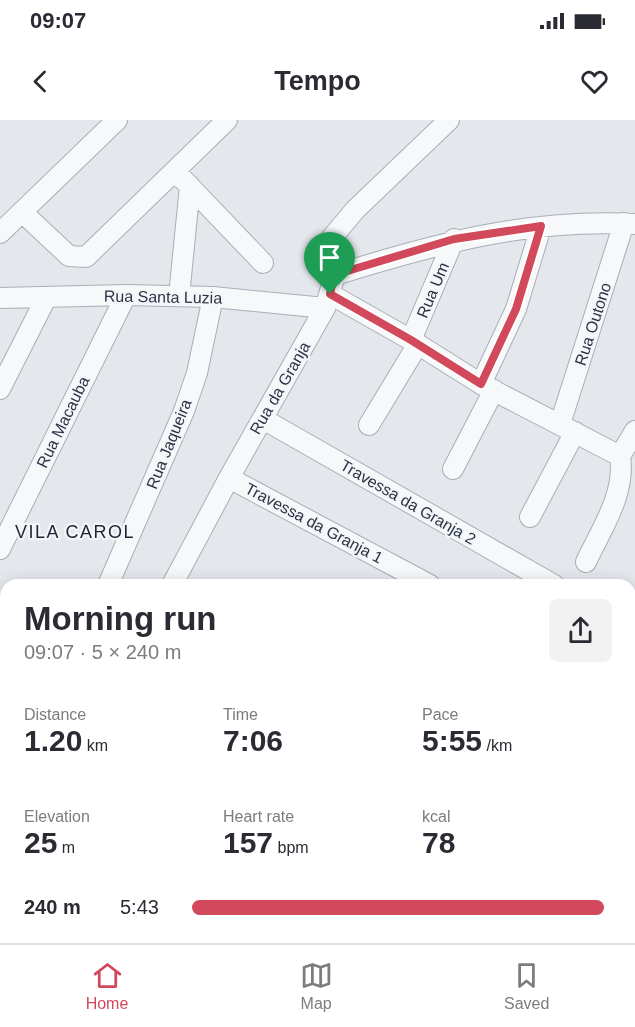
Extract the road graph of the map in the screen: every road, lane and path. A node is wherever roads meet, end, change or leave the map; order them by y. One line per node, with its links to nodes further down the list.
1 (117, 120): 6 (street)
2 (227, 120): 4 (street)
3 (449, 120): 12 (street)
4 (175, 171): 5 (street); 6 (street)
5 (190, 186): 11 (street); 14 (street)
6 (22, 212): 9 (street)
7 (630, 224): 8 (street); 23 (street, Rua Outono)
8 (541, 226): 10 (street); 19 (street)
9 (0, 233)
10 (454, 239): 12 (street); 18 (street, Rua Um)
11 (263, 263)
12 (330, 292): 15 (street, Rua Santa Luzia); 18 (street); 21 (street, Rua da Granja)
13 (126, 295): 14 (street, Rua Santa Luzia); 17 (street, Rua Santa Luzia); 29 (street, Rua Macauba)
14 (179, 296): 15 (street, Rua Santa Luzia)
15 (213, 297): 31 (street, Rua Jaqueira)
16 (0, 298): 17 (street, Rua Santa Luzia)
17 (46, 298): 20 (street)
18 (415, 342): 19 (street); 22 (street, Rua Um)
19 (488, 387): 23 (street); 26 (street)
20 (0, 389)
21 (263, 419): 27 (street, Rua da Granja); 34 (street, Travessa da Granja 2)
22 (369, 424)
23 (567, 428): 25 (street); 28 (street, Rua Outono)
24 (635, 431): 25 (street)
25 (620, 456): 30 (street)
26 (453, 469)
27 (228, 478): 32 (street, Rua da Granja); 33 (street, Travessa da Granja 1)
28 (530, 517)
29 (0, 549)
30 (586, 562)
31 (111, 579)
32 (175, 579)
33 (419, 579)
34 (543, 579)

